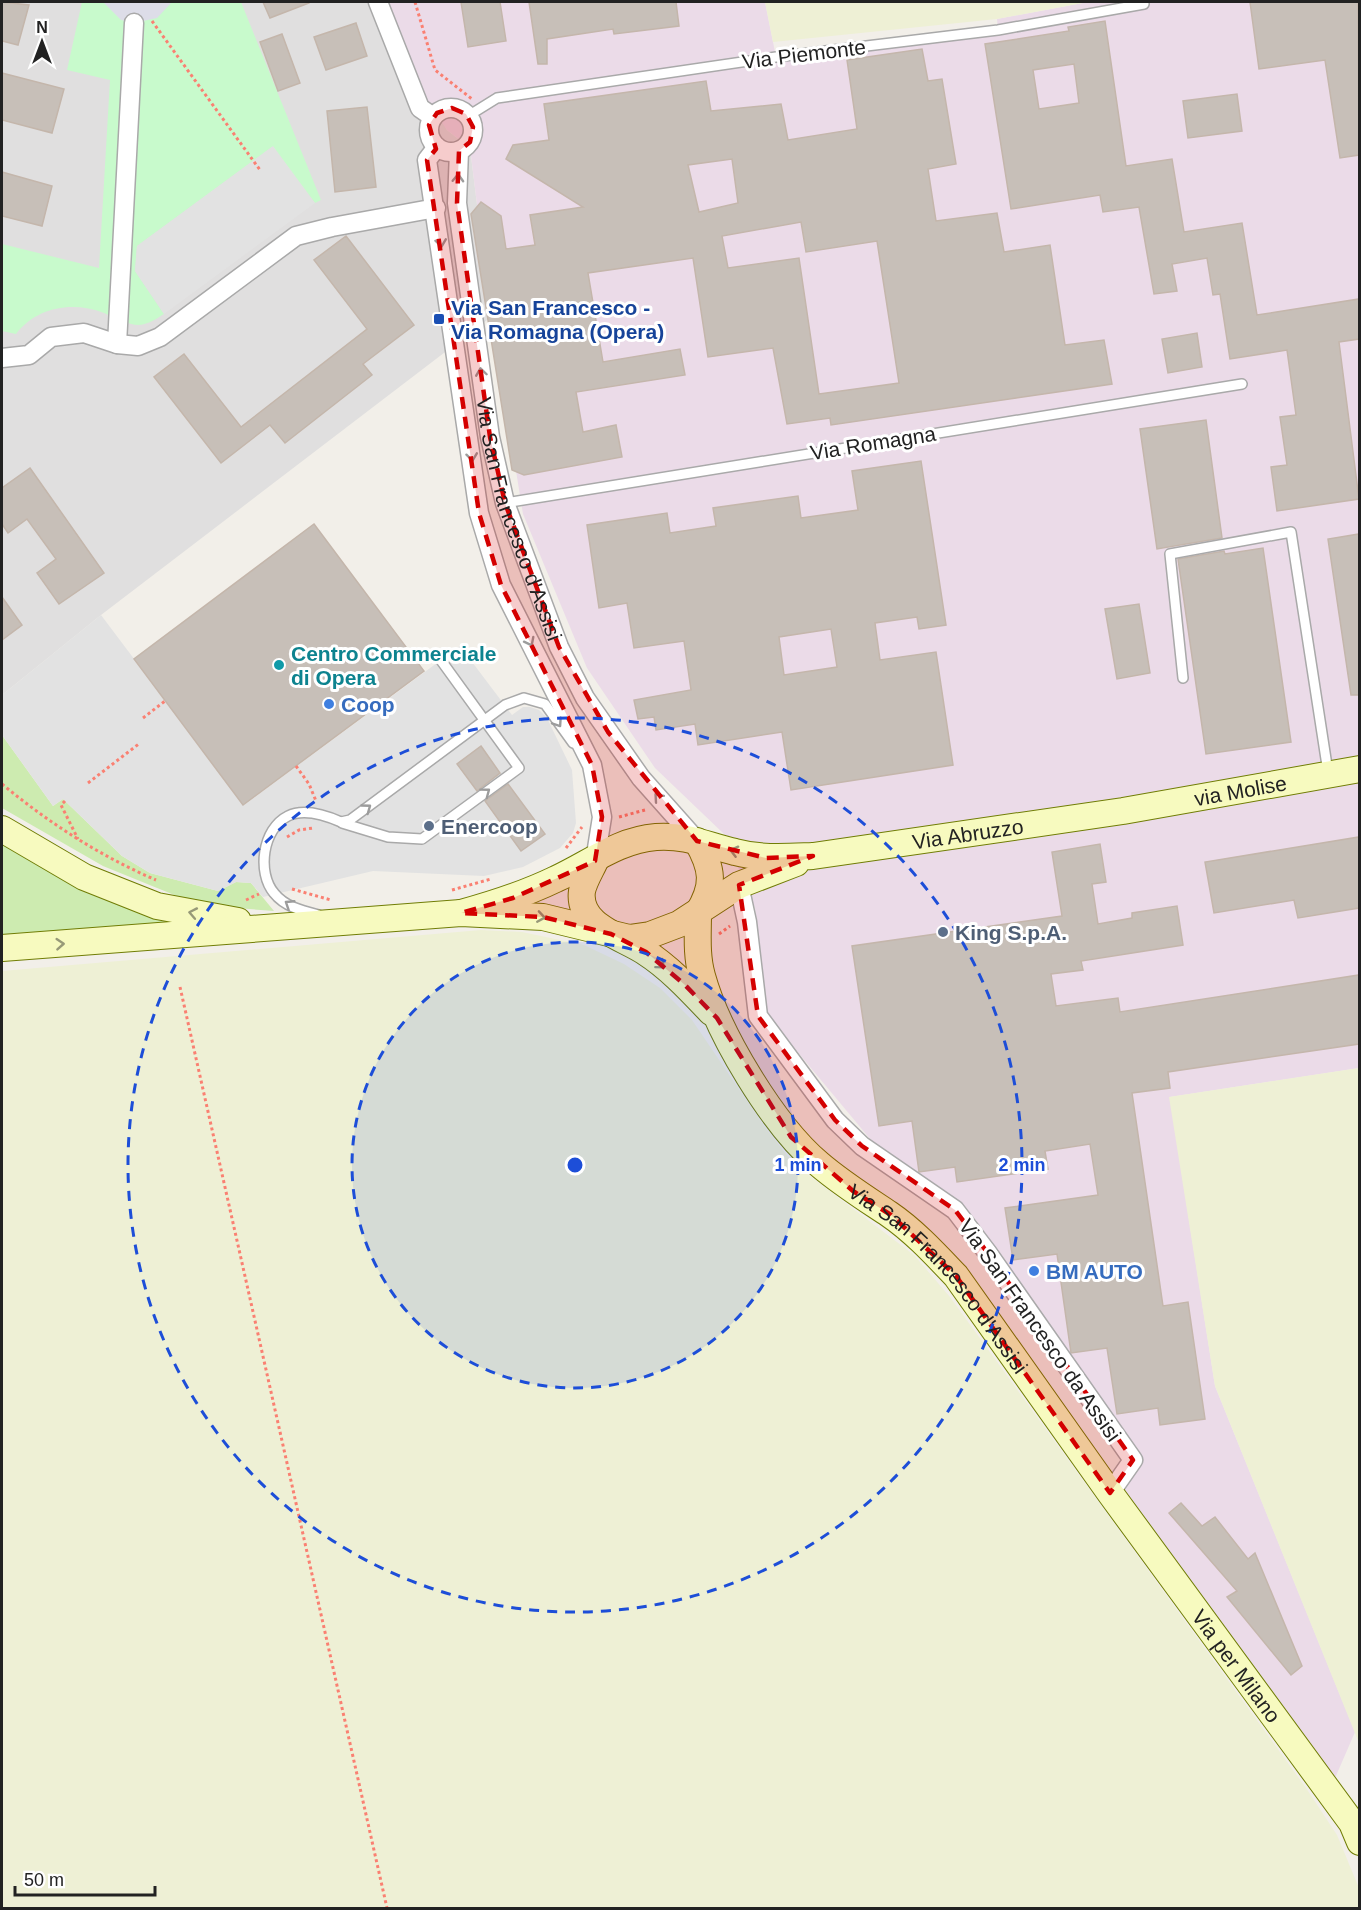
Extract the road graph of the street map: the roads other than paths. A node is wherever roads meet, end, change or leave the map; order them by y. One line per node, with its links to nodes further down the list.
1 (378, 2): 5 (street)
2 (1144, 4): 4 (lane, Via Piemonte)
3 (134, 23): 9 (street)
4 (475, 111): 5 (street); 7 (street)
5 (433, 117): 6 (street)
6 (437, 147): 7 (street); 8 (street, Via San Francesco d'Assisi)
7 (459, 151): 12 (street, Via San Francesco d'Assisi, one-way to 7)
8 (436, 208): 9 (street); 16 (street, Via San Francesco d'Assisi, one-way to 16)
9 (117, 344): 10 (street)
10 (2, 358)
11 (1242, 384): 12 (lane, Via Romagna)
12 (505, 503): 22 (street, Via San Francesco d'Assisi, one-way to 12)
13 (440, 660): 15 (lane)
14 (1183, 678): 18 (lane)
15 (484, 722): 16 (lane, one-way to 16); 20 (lane, one-way to 15); 20 (lane, one-way to 15)
16 (592, 765): 24 (street, Via San Francesco d'Assisi)
17 (1359, 769): 18 (main road, via Molise)
18 (1329, 777): 19 (main road, via Molise)
19 (1123, 811): 23 (main road, Via Abruzzo)
20 (341, 822): 26 (lane, one-way to 20)
21 (2, 829): 29 (main road, one-way to 21)
22 (697, 841): 23 (main road, Via Abruzzo, one-way to 22); 24 (main road); 28 (main road)
23 (813, 856): 25 (main road, Via Abruzzo)
24 (595, 861): 27 (main road); 30 (main road)
25 (739, 885): 28 (main road, Via Abruzzo); 33 (street, Via San Francesco da Assisi)
26 (343, 911): 27 (main road); 29 (main road)
27 (461, 913): 30 (main road, one-way to 30)
28 (698, 913): 30 (main road); 32 (main road, Via San Francesco d'Assisi)
29 (271, 927): 31 (main road, one-way to 29)
30 (611, 934): 32 (main road, Via San Francesco d'Assisi, one-way to 32)
31 (2, 948)
32 (717, 1018): 33 (main road, Via San Francesco d'Assisi)
33 (1110, 1493): 34 (main road, Via per Milano)
34 (1359, 1842)

